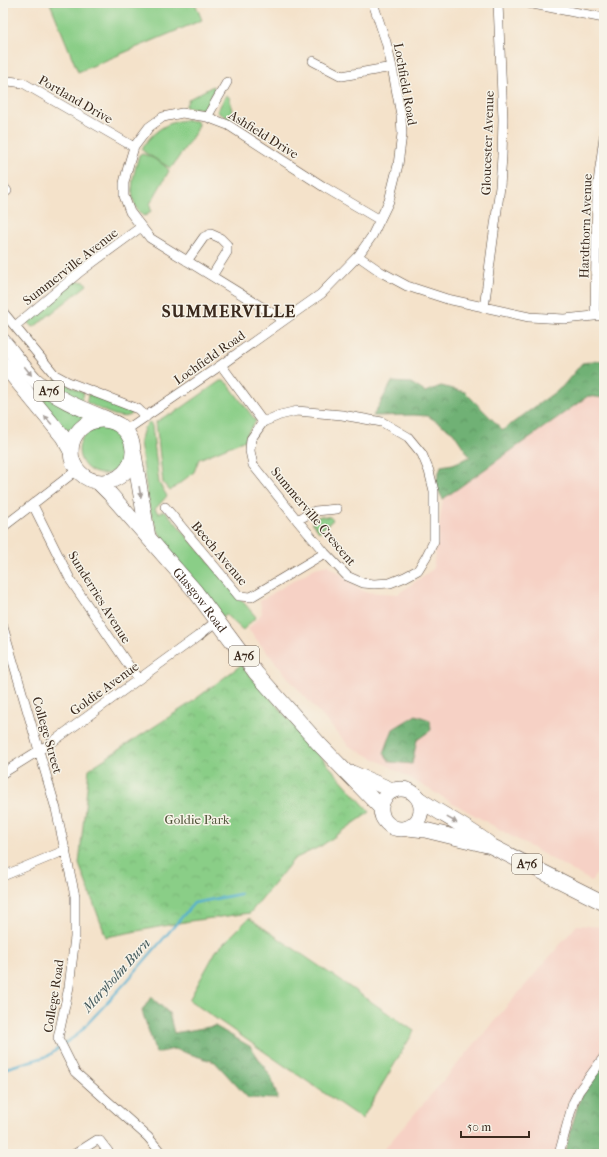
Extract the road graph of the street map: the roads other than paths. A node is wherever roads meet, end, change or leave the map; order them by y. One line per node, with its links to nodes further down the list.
1 (498, 3): 18 (street, Gloucester Avenue)
2 (528, 3): 4 (street)
3 (376, 4): 6 (street, Lochfield Road)
4 (604, 18)
5 (313, 61): 6 (street)
6 (392, 67): 13 (street, Lochfield Road)
7 (226, 82): 9 (street)
8 (3, 83): 11 (street, Portland Drive)
9 (207, 116): 11 (street, Ashfield Drive); 13 (street, Ashfield Drive)
10 (604, 137): 12 (street, Hardthorn Avenue)
11 (134, 147): 14 (street, Ashfield Drive)
12 (600, 190): 20 (street, Hardthorn Avenue)
13 (380, 220): 15 (street, Lochfield Road)
14 (141, 227): 16 (street, Ashfield Drive); 22 (street, Summerville Avenue)
15 (358, 256): 18 (street); 21 (street, Lochfield Road)
16 (187, 261): 17 (street, Ashfield Drive); 17 (street)
17 (212, 276): 21 (street, Ashfield Drive)
18 (484, 308): 20 (street)
19 (3, 312): 22 (street)
20 (599, 315)
21 (283, 320): 25 (street, Lochfield Road)
22 (15, 326): 26 (street)
23 (3, 341): 27 (main road, A76, one-way to 27)
24 (3, 364): 30 (main road, A76, one-way to 24)
25 (222, 364): 26 (street, Lochfield Road); 28 (street)
26 (146, 417): 29 (street, Lochfield Road)
27 (111, 421): 29 (main road, A76); 30 (main road)
28 (264, 422): 37 (street, Summerville Crescent); 40 (street, Summerville Crescent)
29 (126, 430): 31 (main road)
30 (71, 451): 32 (main road, A76)
31 (134, 453): 33 (main road); 39 (main road, one-way to 39)
32 (77, 470): 33 (main road, A76); 34 (street)
33 (98, 482): 39 (main road, Glasgow Road / A76)
34 (33, 505): 38 (street); 43 (street, Sunderries Avenue)
35 (165, 507): 40 (street, Beech Avenue)
36 (337, 509): 37 (street)
37 (297, 520): 40 (street, Summerville Crescent)
38 (3, 527)
39 (148, 537): 41 (main road, Glasgow Road / A76)
40 (325, 553)
41 (218, 620): 43 (street, Goldie Avenue); 45 (main road, Glasgow Road / A76)
42 (3, 627): 44 (street, College Street)
43 (138, 679): 44 (street, Goldie Avenue)
44 (38, 750): 46 (street, Goldie Avenue); 52 (street, College Street)
45 (345, 770): 47 (main road, Glasgow Road / A76); 49 (main road, Glasgow Road / A76)
46 (3, 773)
47 (392, 790): 48 (main road, A76); 49 (main road)
48 (419, 799): 50 (main road); 51 (main road, A76, one-way to 51)
49 (380, 807): 50 (main road, A76)
50 (408, 828): 51 (main road, A76)
51 (491, 846): 54 (main road, A76)
52 (66, 850): 53 (street); 56 (street, College Road)
53 (3, 876)
54 (604, 903)
55 (604, 1056): 59 (street)
56 (159, 1153)
57 (75, 1154): 58 (street)
58 (110, 1154)
59 (559, 1154)

